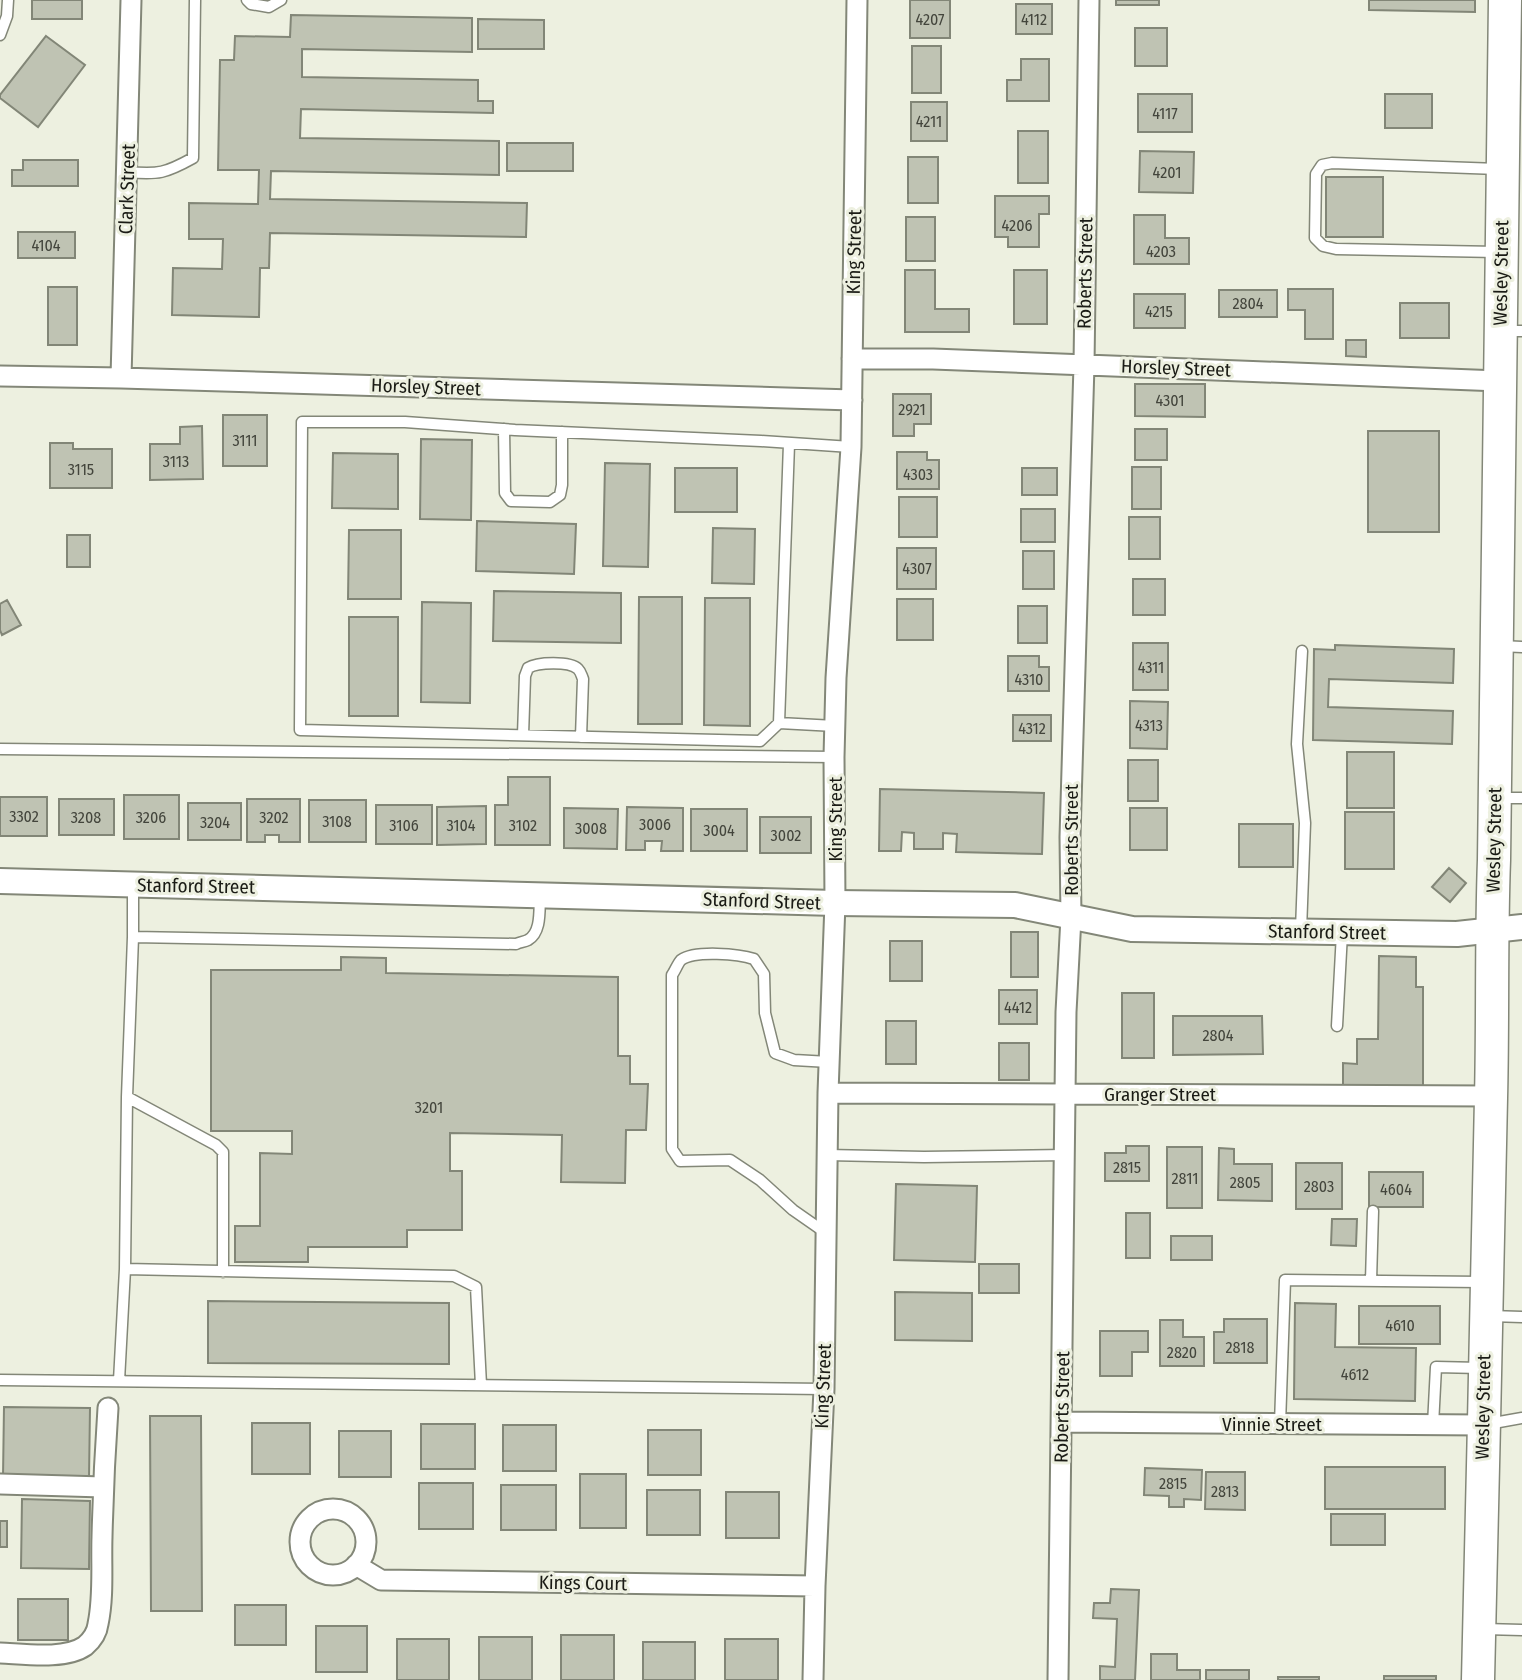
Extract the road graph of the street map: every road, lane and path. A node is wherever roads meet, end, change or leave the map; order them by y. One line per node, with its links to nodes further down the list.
1 (8, 0): 9 (lane)
2 (131, 0): 11 (street, Clark Street)
3 (195, 0): 11 (lane)
4 (247, 0): 5 (lane)
5 (281, 0)
6 (857, 0): 14 (street, King Street)
7 (1089, 0): 15 (street, Roberts Street)
8 (1505, 0): 10 (main road, Wesley Street)
9 (0, 35)
10 (1506, 154): 12 (main road, Wesley Street); 12 (lane)
11 (128, 172): 17 (street, Clark Street)
12 (1501, 252): 13 (main road, Wesley Street)
13 (1511, 331): 18 (main road, Wesley Street)
14 (852, 359): 15 (street, Horsley Street); 19 (street, King Street)
15 (1084, 365): 18 (street, Horsley Street); 37 (street, Roberts Street)
16 (0, 376): 17 (street, Horsley Street)
17 (121, 378): 19 (street, Horsley Street)
18 (1500, 381): 24 (main road, Wesley Street)
19 (852, 400): 23 (street, King Street)
20 (504, 429): 21 (lane); 21 (lane); 28 (lane)
21 (562, 432): 22 (lane)
22 (789, 444): 23 (lane); 26 (lane)
23 (851, 447): 27 (street, King Street)
24 (1509, 646): 32 (main road, Wesley Street)
25 (1302, 651): 39 (lane)
26 (779, 723): 27 (lane); 29 (lane)
27 (835, 726): 31 (street, King Street)
28 (523, 735): 29 (lane); 29 (lane)
29 (581, 737)
30 (0, 750): 31 (lane)
31 (834, 757): 36 (street, King Street)
32 (1508, 798): 38 (main road, Wesley Street)
33 (0, 881): 34 (street, Stanford Street)
34 (133, 884): 35 (street, Stanford Street); 41 (lane)
35 (540, 895): 36 (street, Stanford Street); 41 (lane)
36 (835, 903): 37 (street, Stanford Street); 43 (street, King Street)
37 (1071, 917): 39 (street, Stanford Street); 45 (street, Roberts Street)
38 (1507, 928): 40 (street, Stanford Street); 46 (main road, Wesley Street)
39 (1301, 932): 40 (street, Stanford Street)
40 (1342, 932): 42 (lane)
41 (134, 937): 47 (lane)
42 (1337, 1026)
43 (829, 1062): 44 (street, King Street); 51 (lane)
44 (828, 1093): 45 (street, Granger Street); 48 (street, King Street)
45 (1065, 1094): 46 (street, Granger Street); 49 (street, Roberts Street)
46 (1491, 1096): 55 (main road, Wesley Street)
47 (127, 1097): 52 (lane); 53 (lane)
48 (827, 1155): 49 (lane); 51 (street, King Street)
49 (1065, 1155): 65 (street, Roberts Street)
50 (1373, 1211): 54 (lane)
51 (826, 1233): 62 (street, King Street)
52 (125, 1269): 53 (lane); 60 (lane)
53 (223, 1272): 61 (lane)
54 (1371, 1281): 55 (lane); 66 (lane)
55 (1486, 1282): 56 (main road, Wesley Street)
56 (1486, 1316): 57 (lane); 58 (main road, Wesley Street)
57 (1522, 1317)
58 (1484, 1368): 67 (lane); 68 (main road, Wesley Street)
59 (0, 1380): 60 (lane)
60 (119, 1381): 61 (lane)
61 (481, 1385): 62 (lane)
62 (824, 1389): 72 (street, King Street)
63 (108, 1408): 70 (street)
64 (1522, 1418): 68 (lane)
65 (1062, 1422): 66 (street, Vinnie Street); 77 (street, Roberts Street)
66 (1280, 1424): 67 (street, Vinnie Street)
67 (1433, 1425): 68 (street, Vinnie Street)
68 (1483, 1425): 73 (main road, Wesley Street)
69 (0, 1484): 70 (street)
70 (103, 1487): 75 (street)
71 (356, 1566): 72 (street, Kings Court)
72 (815, 1586): 76 (street, King Street)
73 (1479, 1629): 74 (lane); 78 (main road, Wesley Street)
74 (1522, 1630)
75 (0, 1653)
76 (813, 1680)
77 (1058, 1680)
78 (1478, 1680)

